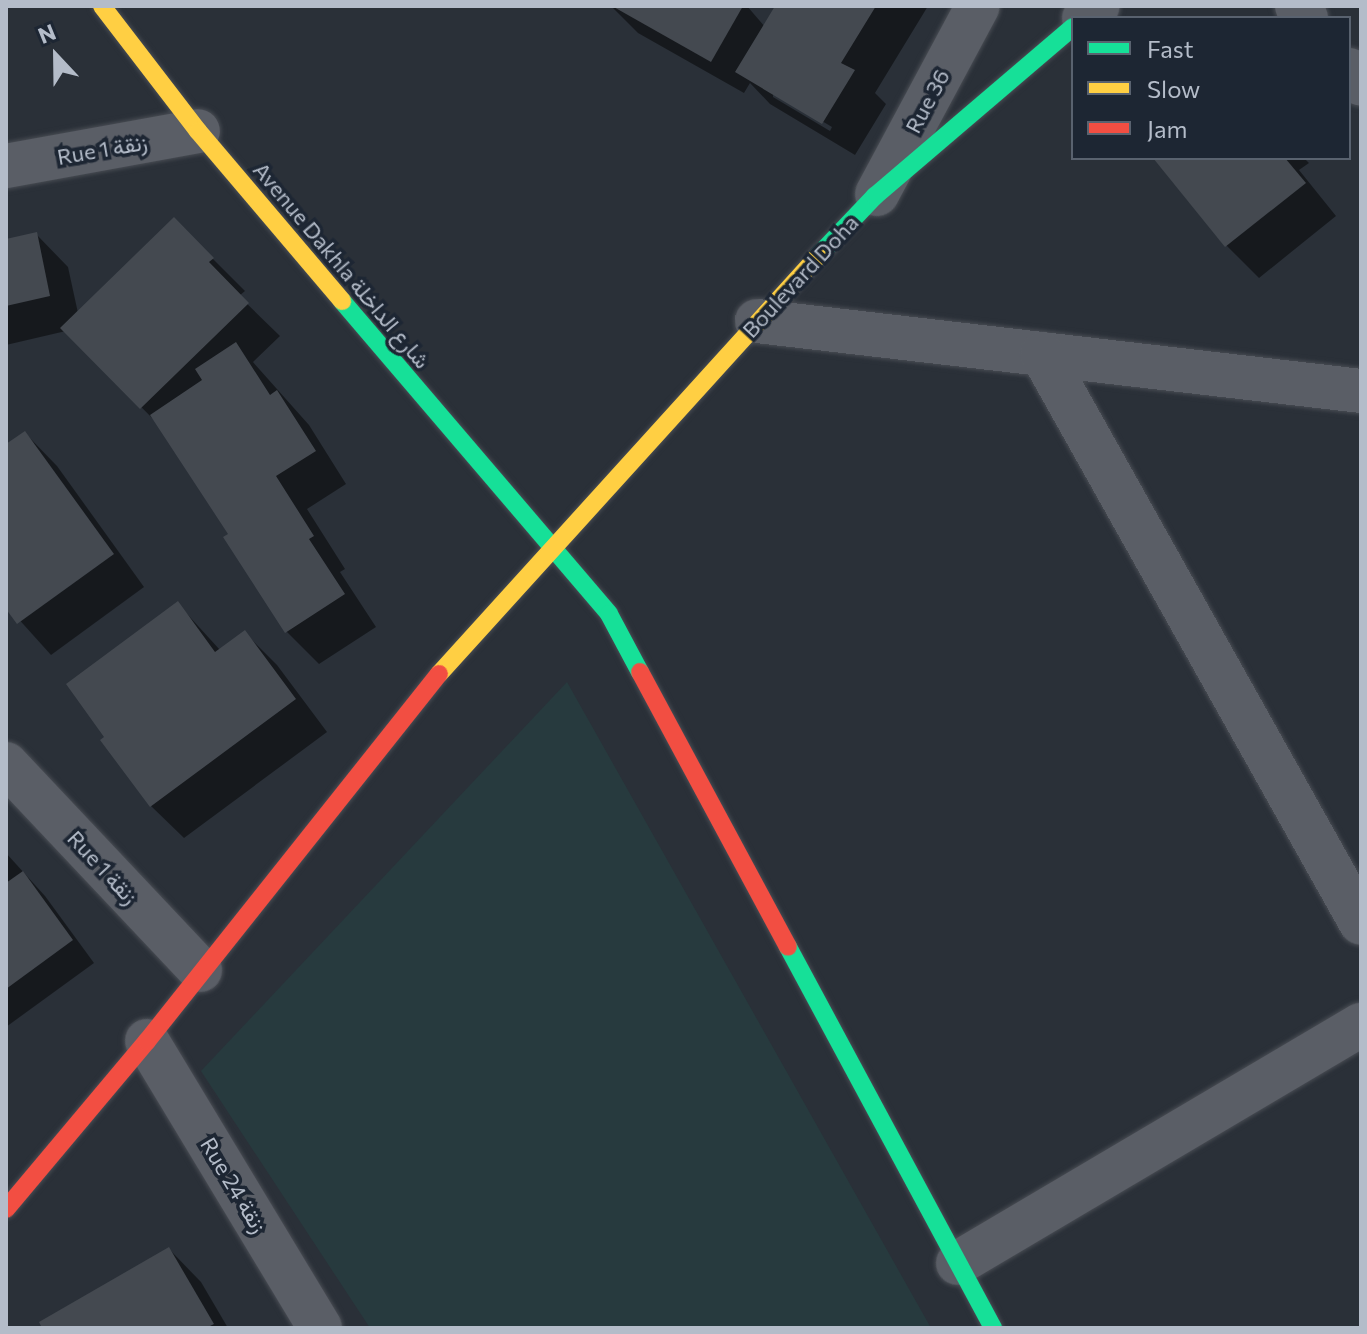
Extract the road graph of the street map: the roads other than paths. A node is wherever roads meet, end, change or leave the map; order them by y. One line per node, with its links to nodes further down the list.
1 (102, 6): 4 (street, Avenue Dakhla شارع الداخلة)
2 (978, 6): 6 (street, Rue 36)
3 (1071, 29): 6 (street, Boulevard Doha)
4 (198, 131): 5 (street, Rue 1 زنقة); 10 (street, Avenue Dakhla شارع الداخلة)
5 (6, 166)
6 (875, 196): 7 (street, Boulevard Doha)
7 (757, 321): 8 (street); 10 (street, Boulevard Doha)
8 (1042, 354): 9 (street); 12 (street)
9 (1361, 391)
10 (553, 550): 13 (street, Boulevard Doha); 17 (street, Avenue Dakhla شارع الداخلة)
11 (6, 764): 13 (street, Rue 1 زنقة)
12 (1361, 923)
13 (200, 970): 15 (street, Boulevard Doha)
14 (1361, 1025): 17 (street)
15 (147, 1041): 16 (street, Boulevard Doha); 18 (street, Rue 24 زنقة)
16 (6, 1209)
17 (958, 1263): 19 (street, Avenue Dakhla شارع الداخلة)
18 (320, 1328)
19 (993, 1328)

